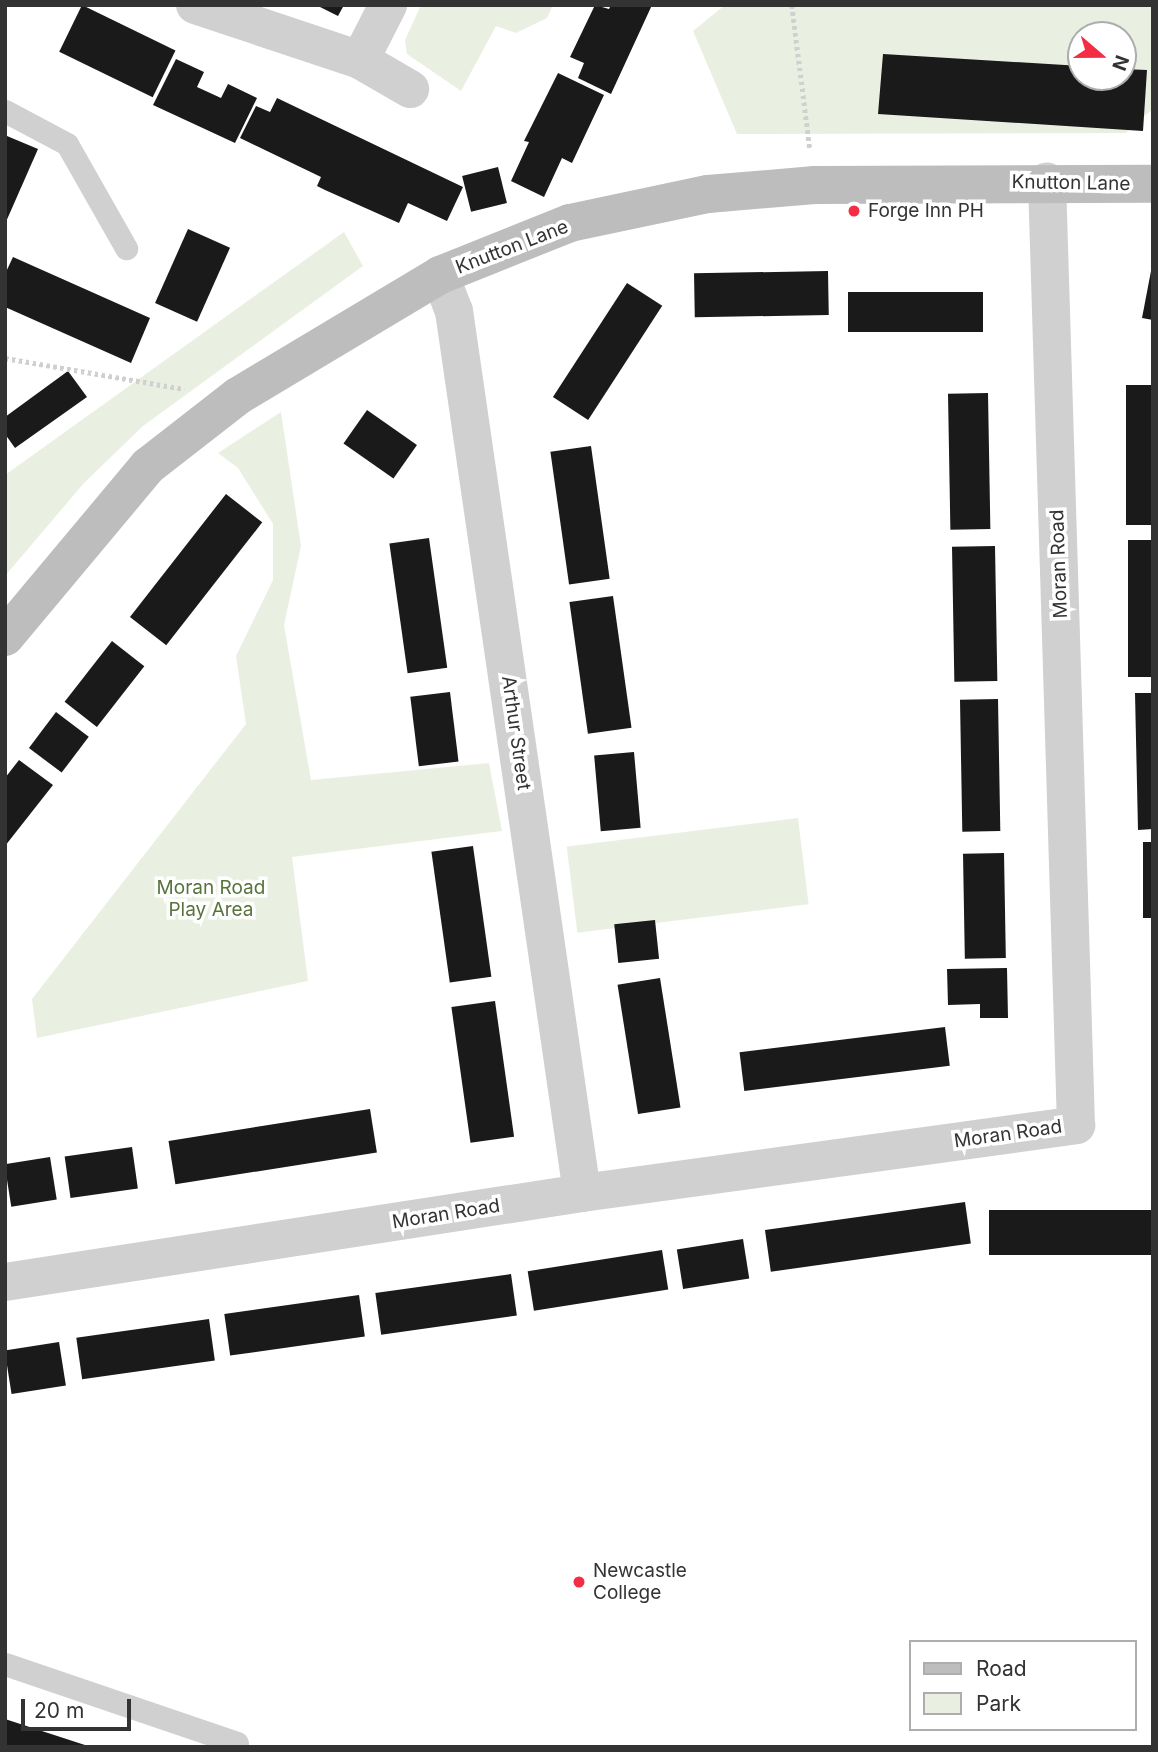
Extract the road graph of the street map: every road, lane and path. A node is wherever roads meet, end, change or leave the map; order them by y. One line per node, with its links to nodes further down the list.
1 (195, 5): 4 (street)
2 (388, 5): 4 (street)
3 (792, 5): 9 (path)
4 (360, 60): 5 (street)
5 (411, 89)
6 (5, 110): 10 (lane)
7 (1047, 181): 8 (main road, Knutton Lane); 9 (main road, Knutton Lane); 15 (street, Moran Road)
8 (1153, 184)
9 (815, 185): 11 (main road, Knutton Lane)
10 (126, 248)
11 (440, 275): 13 (main road, Knutton Lane); 15 (street, Arthur Street)
12 (5, 358): 13 (path)
13 (238, 396): 14 (main road, Knutton Lane)
14 (5, 637)
15 (582, 1193): 16 (street, Moran Road)
16 (5, 1282)
17 (5, 1664): 18 (lane)
18 (237, 1743)

